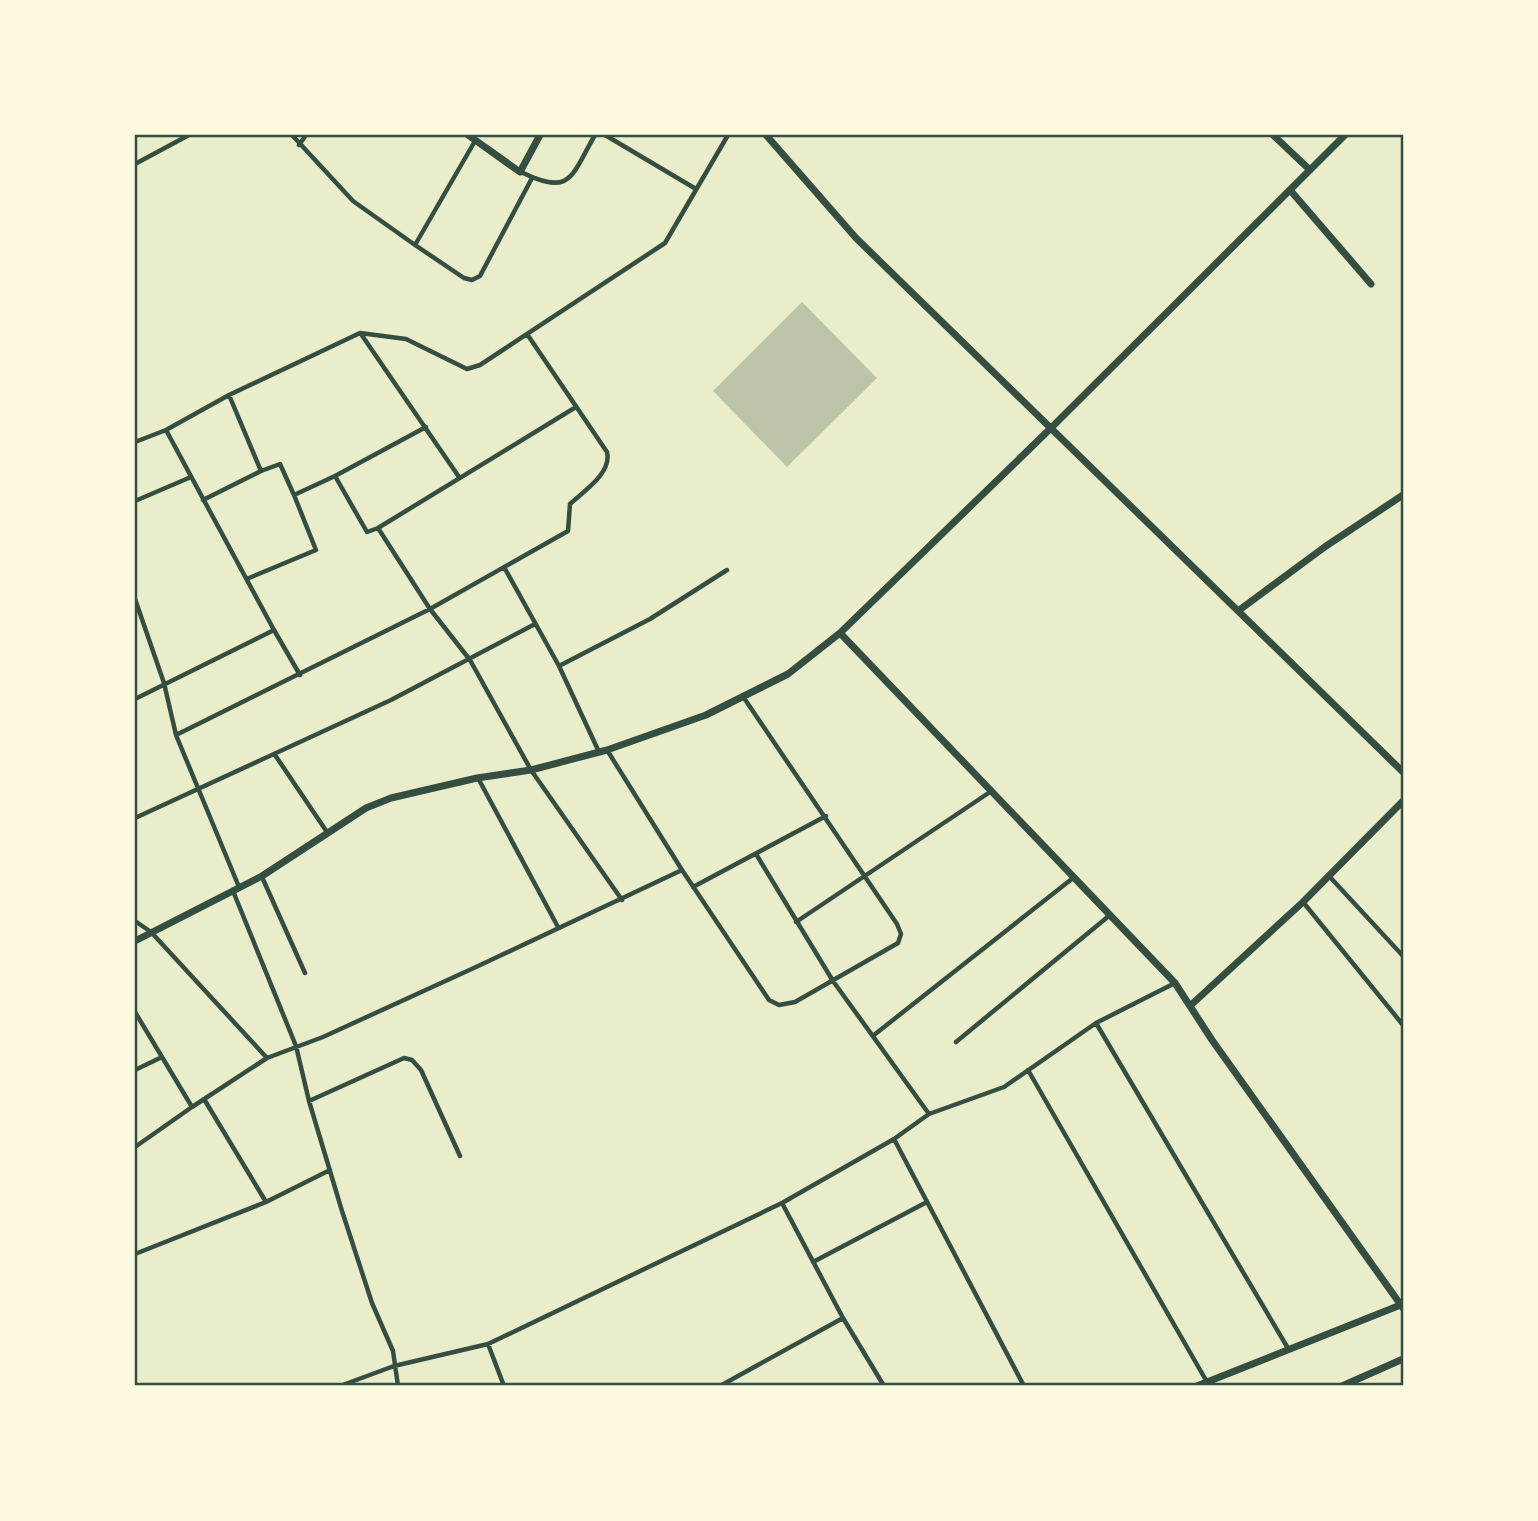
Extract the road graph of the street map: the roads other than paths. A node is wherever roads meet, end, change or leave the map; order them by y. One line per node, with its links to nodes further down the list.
1 (188, 135): 14 (lane)
2 (292, 135): 13 (lane)
3 (306, 135): 13 (lane)
4 (468, 135): 12 (street)
5 (540, 135): 16 (street)
6 (595, 135): 17 (lane)
7 (605, 135): 18 (lane)
8 (727, 135): 18 (lane)
9 (766, 135): 27 (street)
10 (1273, 135): 15 (street)
11 (1345, 135): 15 (street)
12 (475, 141): 16 (street); 20 (lane)
13 (299, 145): 20 (lane)
14 (135, 164)
15 (1310, 170): 19 (street)
16 (520, 172): 17 (lane)
17 (532, 178): 20 (lane)
18 (696, 189): 23 (lane)
19 (1290, 190): 21 (street); 27 (street)
20 (415, 245)
21 (1371, 284)
22 (360, 333): 23 (lane); 24 (lane); 26 (lane)
23 (527, 334): 25 (lane)
24 (229, 395): 28 (lane); 30 (lane)
25 (576, 407): 33 (lane); 39 (lane)
26 (426, 427): 31 (lane); 33 (lane)
27 (1051, 428): 44 (street); 48 (street)
28 (166, 430): 29 (lane); 32 (lane)
29 (135, 442)
30 (261, 471): 34 (lane); 36 (lane)
31 (335, 476): 34 (lane); 38 (lane)
32 (191, 477): 36 (lane); 37 (lane)
33 (459, 477): 38 (lane)
34 (294, 495): 41 (lane)
35 (1403, 495): 44 (street)
36 (203, 500): 41 (lane)
37 (135, 501)
38 (378, 528): 43 (lane)
39 (504, 567): 43 (lane); 46 (lane)
40 (727, 570): 50 (lane)
41 (249, 578): 47 (lane)
42 (135, 599): 45 (lane)
43 (430, 608): 49 (lane); 51 (lane)
44 (1238, 611): 59 (street)
45 (138, 616): 52 (lane)
46 (535, 624): 49 (lane); 50 (lane)
47 (275, 630): 51 (lane); 52 (lane)
48 (840, 633): 53 (street); 62 (street)
49 (470, 660): 57 (lane); 58 (lane)
50 (559, 666): 56 (lane)
51 (300, 676): 55 (lane)
52 (164, 683): 54 (lane); 55 (lane)
53 (744, 698): 56 (street); 64 (lane)
54 (135, 699)
55 (176, 736): 61 (lane)
56 (603, 751): 58 (street); 68 (lane)
57 (275, 755): 61 (lane); 66 (lane)
58 (531, 770): 60 (street); 75 (lane)
59 (1403, 772)
60 (477, 778): 66 (street); 80 (lane)
61 (197, 790): 65 (lane); 74 (lane)
62 (990, 792): 70 (lane); 72 (street)
63 (1403, 801): 71 (street)
64 (826, 816): 67 (lane); 70 (lane)
65 (135, 818)
66 (327, 832): 69 (street)
67 (756, 854): 73 (lane); 79 (lane)
68 (682, 870): 73 (lane); 75 (lane)
69 (262, 876): 74 (street); 84 (lane)
70 (864, 876): 79 (lane); 85 (lane)
71 (1329, 876): 76 (street); 83 (lane)
72 (1073, 878): 77 (street); 91 (lane)
73 (693, 887): 85 (lane)
74 (236, 889): 81 (street); 93 (lane)
75 (622, 900): 80 (lane)
76 (1303, 902): 87 (street); 90 (lane)
77 (1111, 915): 86 (street); 92 (lane)
78 (135, 921): 81 (lane)
79 (796, 922): 85 (lane)
80 (558, 927): 93 (lane)
81 (151, 932): 82 (street); 95 (lane)
82 (135, 941)
83 (1403, 956)
84 (305, 973)
85 (833, 981): 91 (lane)
86 (1175, 983): 87 (street); 89 (lane)
87 (1191, 1005): 111 (street)
88 (135, 1012): 94 (lane)
89 (1096, 1023): 97 (lane); 114 (lane)
90 (1403, 1025)
91 (874, 1035): 101 (lane)
92 (956, 1042)
93 (296, 1046): 95 (lane); 99 (lane)
94 (160, 1058): 96 (lane); 100 (lane)
95 (267, 1058): 98 (lane)
96 (135, 1070)
97 (1028, 1070): 101 (lane); 118 (lane)
98 (205, 1099): 100 (lane); 106 (lane)
99 (309, 1101): 104 (lane); 105 (lane)
100 (192, 1107): 103 (lane)
101 (929, 1114): 102 (lane)
102 (894, 1139): 107 (lane); 108 (lane)
103 (135, 1147)
104 (460, 1156)
105 (330, 1170): 106 (lane); 116 (lane)
106 (266, 1202): 109 (lane)
107 (927, 1202): 110 (lane); 124 (lane)
108 (782, 1203): 110 (lane); 113 (lane)
109 (135, 1254)
110 (813, 1262): 112 (lane)
111 (1403, 1306): 114 (street)
112 (843, 1318): 122 (lane); 123 (lane)
113 (488, 1344): 116 (lane); 121 (lane)
114 (1289, 1350): 118 (street)
115 (1400, 1361): 117 (street); 126 (street)
116 (394, 1366): 119 (lane); 120 (lane)
117 (1403, 1371)
118 (1206, 1382): 125 (street)
119 (340, 1386)
120 (398, 1386)
121 (504, 1386)
122 (720, 1386)
123 (884, 1386)
124 (1024, 1386)
125 (1197, 1386)
126 (1342, 1386)

